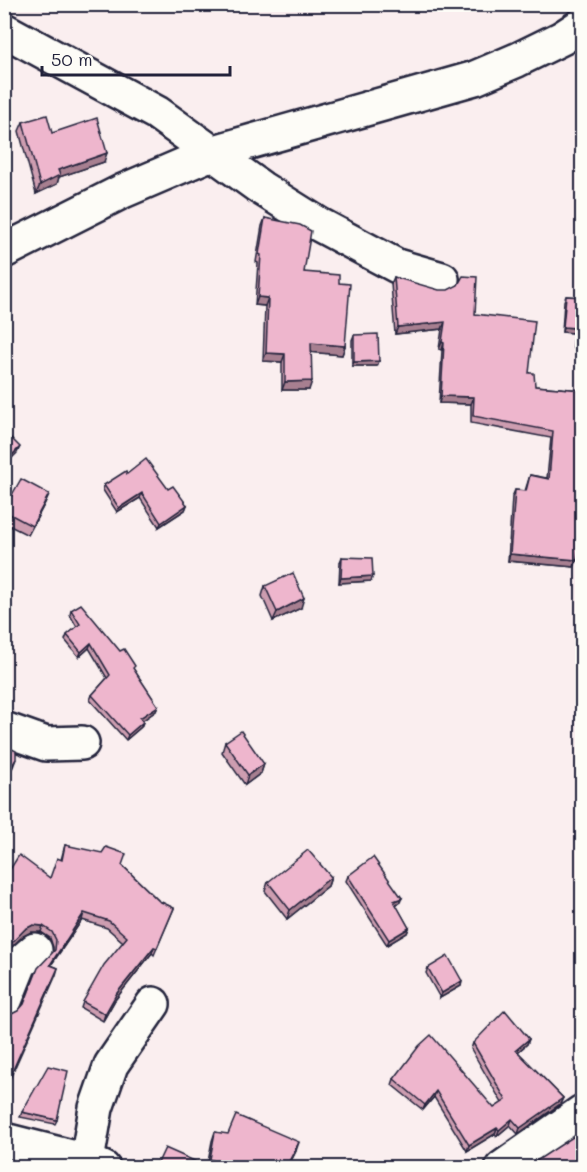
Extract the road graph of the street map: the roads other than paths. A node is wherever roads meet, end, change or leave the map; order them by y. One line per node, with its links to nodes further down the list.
1 (582, 25): 3 (street)
2 (4, 30): 3 (street)
3 (214, 152): 4 (street); 5 (street)
4 (4, 251)
5 (442, 279)
6 (4, 729): 7 (street)
7 (82, 743)
8 (35, 951): 9 (street)
9 (4, 1003)
10 (153, 1004): 13 (street)
11 (582, 1112): 14 (street)
12 (4, 1140): 13 (street)
13 (95, 1164)
14 (502, 1167)

